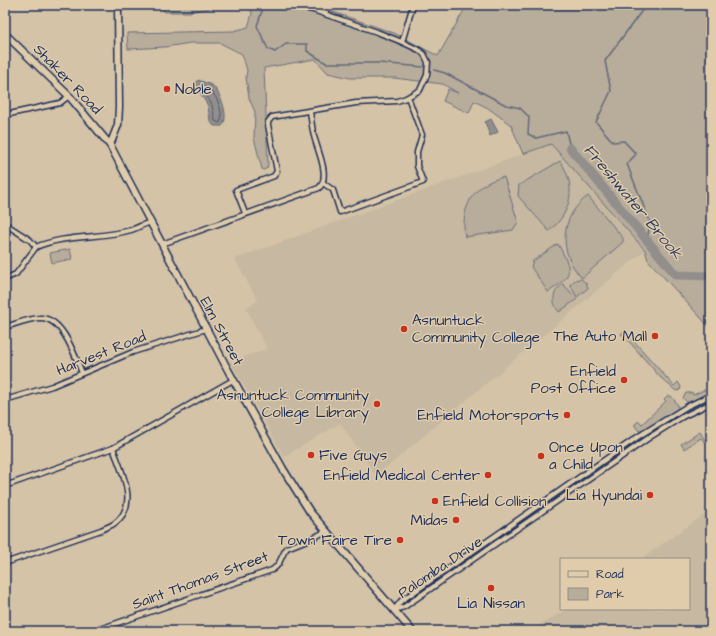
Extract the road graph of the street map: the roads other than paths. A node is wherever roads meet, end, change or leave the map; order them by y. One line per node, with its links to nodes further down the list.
1 (118, 5): 12 (main road)
2 (293, 5): 5 (street)
3 (328, 5): 5 (street)
4 (413, 5): 7 (street)
5 (325, 14): 7 (street)
6 (5, 34): 8 (main road, Shaker Road)
7 (402, 42): 9 (street)
8 (68, 96): 11 (street); 12 (main road, Shaker Road)
9 (408, 97): 10 (street); 13 (street)
10 (310, 111): 13 (street); 14 (street)
11 (5, 115)
12 (110, 145): 15 (main road, Elm Street)
13 (323, 183): 14 (street)
14 (245, 213): 17 (street)
15 (151, 222): 17 (main road, Elm Street); 18 (street)
16 (5, 224): 18 (street)
17 (162, 244): 21 (main road, Elm Street)
18 (36, 247): 19 (street)
19 (5, 279)
20 (5, 327): 22 (street)
21 (206, 329): 22 (street, Harvest Road); 23 (main road, Elm Street)
22 (82, 373): 25 (street, Harvest Road)
23 (233, 380): 29 (street); 33 (main road, Elm Street)
24 (711, 395): 27 (street, Palomba Drive)
25 (5, 400)
26 (711, 403): 28 (street, Palomba Drive)
27 (686, 407): 28 (street); 30 (street, Palomba Drive)
28 (690, 413): 31 (street, Palomba Drive)
29 (112, 448): 32 (street); 34 (street)
30 (593, 469): 31 (street); 35 (street, Palomba Drive)
31 (601, 471): 35 (street, Palomba Drive)
32 (5, 486)
33 (326, 531): 35 (main road, Elm Street); 36 (street, Saint Thomas Street)
34 (5, 563)
35 (394, 610): 37 (main road, Elm Street)
36 (94, 631)
37 (412, 631)

